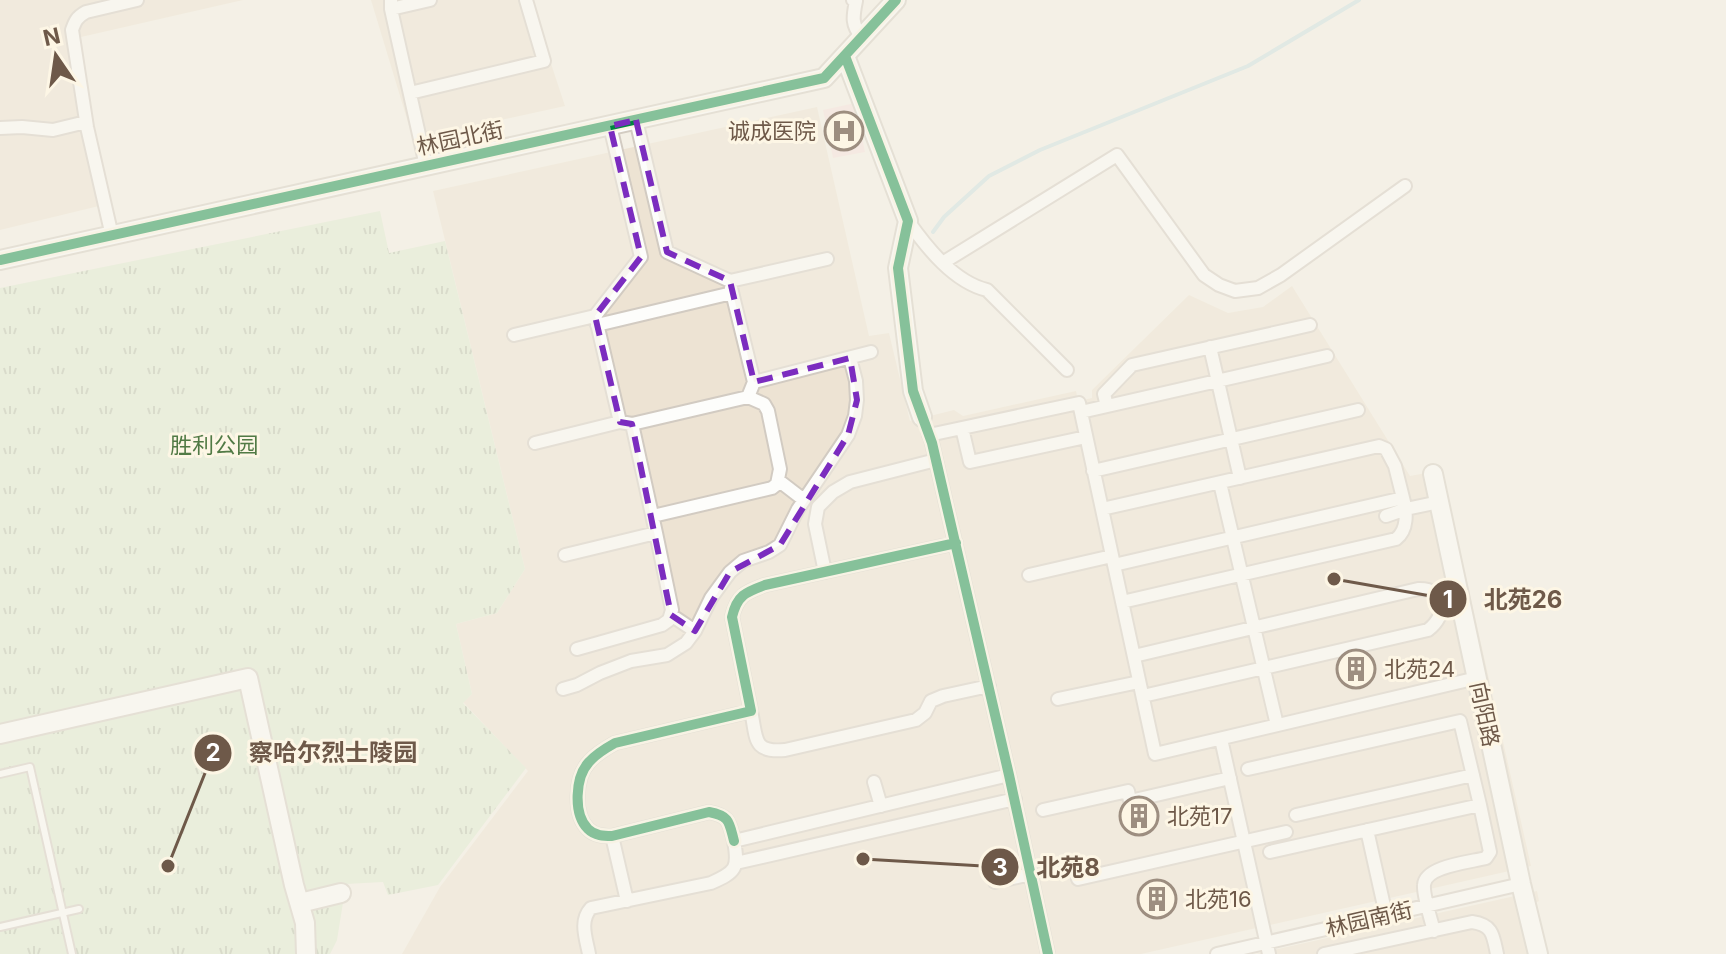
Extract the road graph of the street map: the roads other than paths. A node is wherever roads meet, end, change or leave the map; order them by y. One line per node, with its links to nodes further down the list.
1 (137, 0): 11 (street)
2 (430, 0): 6 (street)
3 (526, 0): 9 (street)
4 (853, 0): 7 (street)
5 (896, 0): 7 (street, 林园北街)
6 (391, 5): 9 (street)
7 (862, 37): 8 (street, 林园北街)
8 (845, 56): 10 (street, 林园北街); 16 (street)
9 (410, 93): 14 (street)
10 (636, 120): 12 (street, 林园北街); 21 (street)
11 (86, 122): 13 (street); 17 (street)
12 (610, 126): 14 (street, 林园北街); 22 (street)
13 (0, 128)
14 (426, 166): 17 (street, 林园北街)
15 (1405, 186): 20 (street)
16 (908, 221): 20 (street); 36 (street)
17 (112, 236): 19 (street, 林园北街)
18 (827, 259): 21 (street)
19 (0, 260)
20 (944, 262): 29 (street)
21 (731, 287): 22 (street); 31 (street)
22 (596, 320): 24 (street); 37 (street)
23 (1310, 325): 25 (street)
24 (514, 335)
25 (1210, 347): 30 (street); 33 (street)
26 (871, 352): 28 (street)
27 (1327, 356): 30 (street)
28 (850, 358): 31 (street); 49 (street)
29 (1067, 370)
30 (1217, 381): 33 (street); 41 (street)
31 (754, 382): 32 (street)
32 (748, 397): 37 (street); 47 (street)
33 (1107, 406): 35 (street)
34 (1358, 410): 41 (street)
35 (1081, 412): 38 (street); 40 (street)
36 (922, 417): 39 (street)
37 (626, 423): 42 (street); 53 (street)
38 (962, 428): 39 (street); 40 (street)
39 (929, 435): 43 (street)
40 (1086, 437): 44 (street)
41 (1231, 439): 44 (street); 46 (street)
42 (535, 443)
43 (936, 460): 57 (street); 60 (street)
44 (1093, 471): 52 (street)
45 (1433, 474): 50 (street, 向阳路)
46 (1240, 478): 48 (street); 51 (street)
47 (778, 480): 49 (street); 53 (street)
48 (1220, 483): 52 (street); 56 (street)
49 (804, 500): 68 (street)
50 (1439, 502): 51 (street); 63 (street, 向阳路)
51 (1405, 504): 54 (street); 56 (street); 62 (street)
52 (1102, 509): 59 (street)
53 (653, 516): 55 (street)
54 (1386, 516)
55 (656, 533): 58 (street); 66 (street)
56 (1233, 538): 59 (street); 62 (street)
57 (956, 543): 60 (street); 74 (street)
58 (565, 555)
59 (1113, 561): 61 (street); 64 (street)
60 (825, 572): 78 (street)
61 (1029, 575)
62 (1242, 575): 64 (street); 67 (street)
63 (1460, 598): 65 (street); 72 (street, 向阳路)
64 (1122, 602): 70 (street)
65 (1441, 602): 67 (street); 71 (street)
66 (671, 615): 68 (street); 69 (street)
67 (1254, 628): 70 (street); 71 (street)
68 (695, 631): 75 (street)
69 (577, 649)
70 (1134, 656): 73 (street)
71 (1264, 669): 76 (street); 79 (street)
72 (1477, 678): 79 (street); 103 (street, 向阳路)
73 (1139, 682): 76 (street); 77 (street)
74 (989, 686): 78 (street); 84 (street)
75 (563, 689)
76 (1143, 696): 81 (street)
77 (1058, 699)
78 (751, 711): 95 (street)
79 (1277, 725): 81 (street)
80 (0, 734): 106 (street)
81 (1221, 739): 86 (street)
82 (1248, 769): 85 (street)
83 (0, 774): 109 (lane)
84 (1009, 775): 88 (street); 90 (street)
85 (1473, 775): 89 (street); 92 (street)
86 (1230, 778): 91 (street); 97 (street)
87 (874, 782): 90 (street)
88 (1015, 799): 99 (street); 100 (street)
89 (1480, 805): 93 (street); 107 (street)
90 (881, 806): 96 (street)
91 (1043, 810)
92 (1296, 815)
93 (1367, 830): 98 (street); 110 (street)
94 (1286, 832): 97 (street)
95 (612, 836): 96 (street); 105 (street)
96 (734, 841): 99 (street)
97 (1244, 842): 101 (street); 113 (street)
98 (1270, 852)
99 (736, 863): 105 (street)
100 (1031, 874): 102 (street); 117 (street)
101 (1078, 879)
102 (995, 882)
103 (1521, 884): 107 (street, 林园南街); 121 (street, 向阳路)
104 (341, 893): 106 (street)
105 (627, 901): 116 (street)
106 (300, 903): 115 (street)
107 (1428, 906): 110 (street, 林园南街); 112 (street)
108 (79, 909): 109 (lane)
109 (63, 913): 111 (lane); 114 (lane)
110 (1386, 915): 113 (street, 林园南街)
111 (0, 927)
112 (1434, 931): 119 (street); 120 (street)
113 (1268, 948): 118 (street, 林园南街)
114 (72, 954)
115 (306, 954)
116 (589, 954)
117 (1048, 954)
118 (1217, 954)
119 (1324, 954)
120 (1497, 954)
121 (1538, 954)

